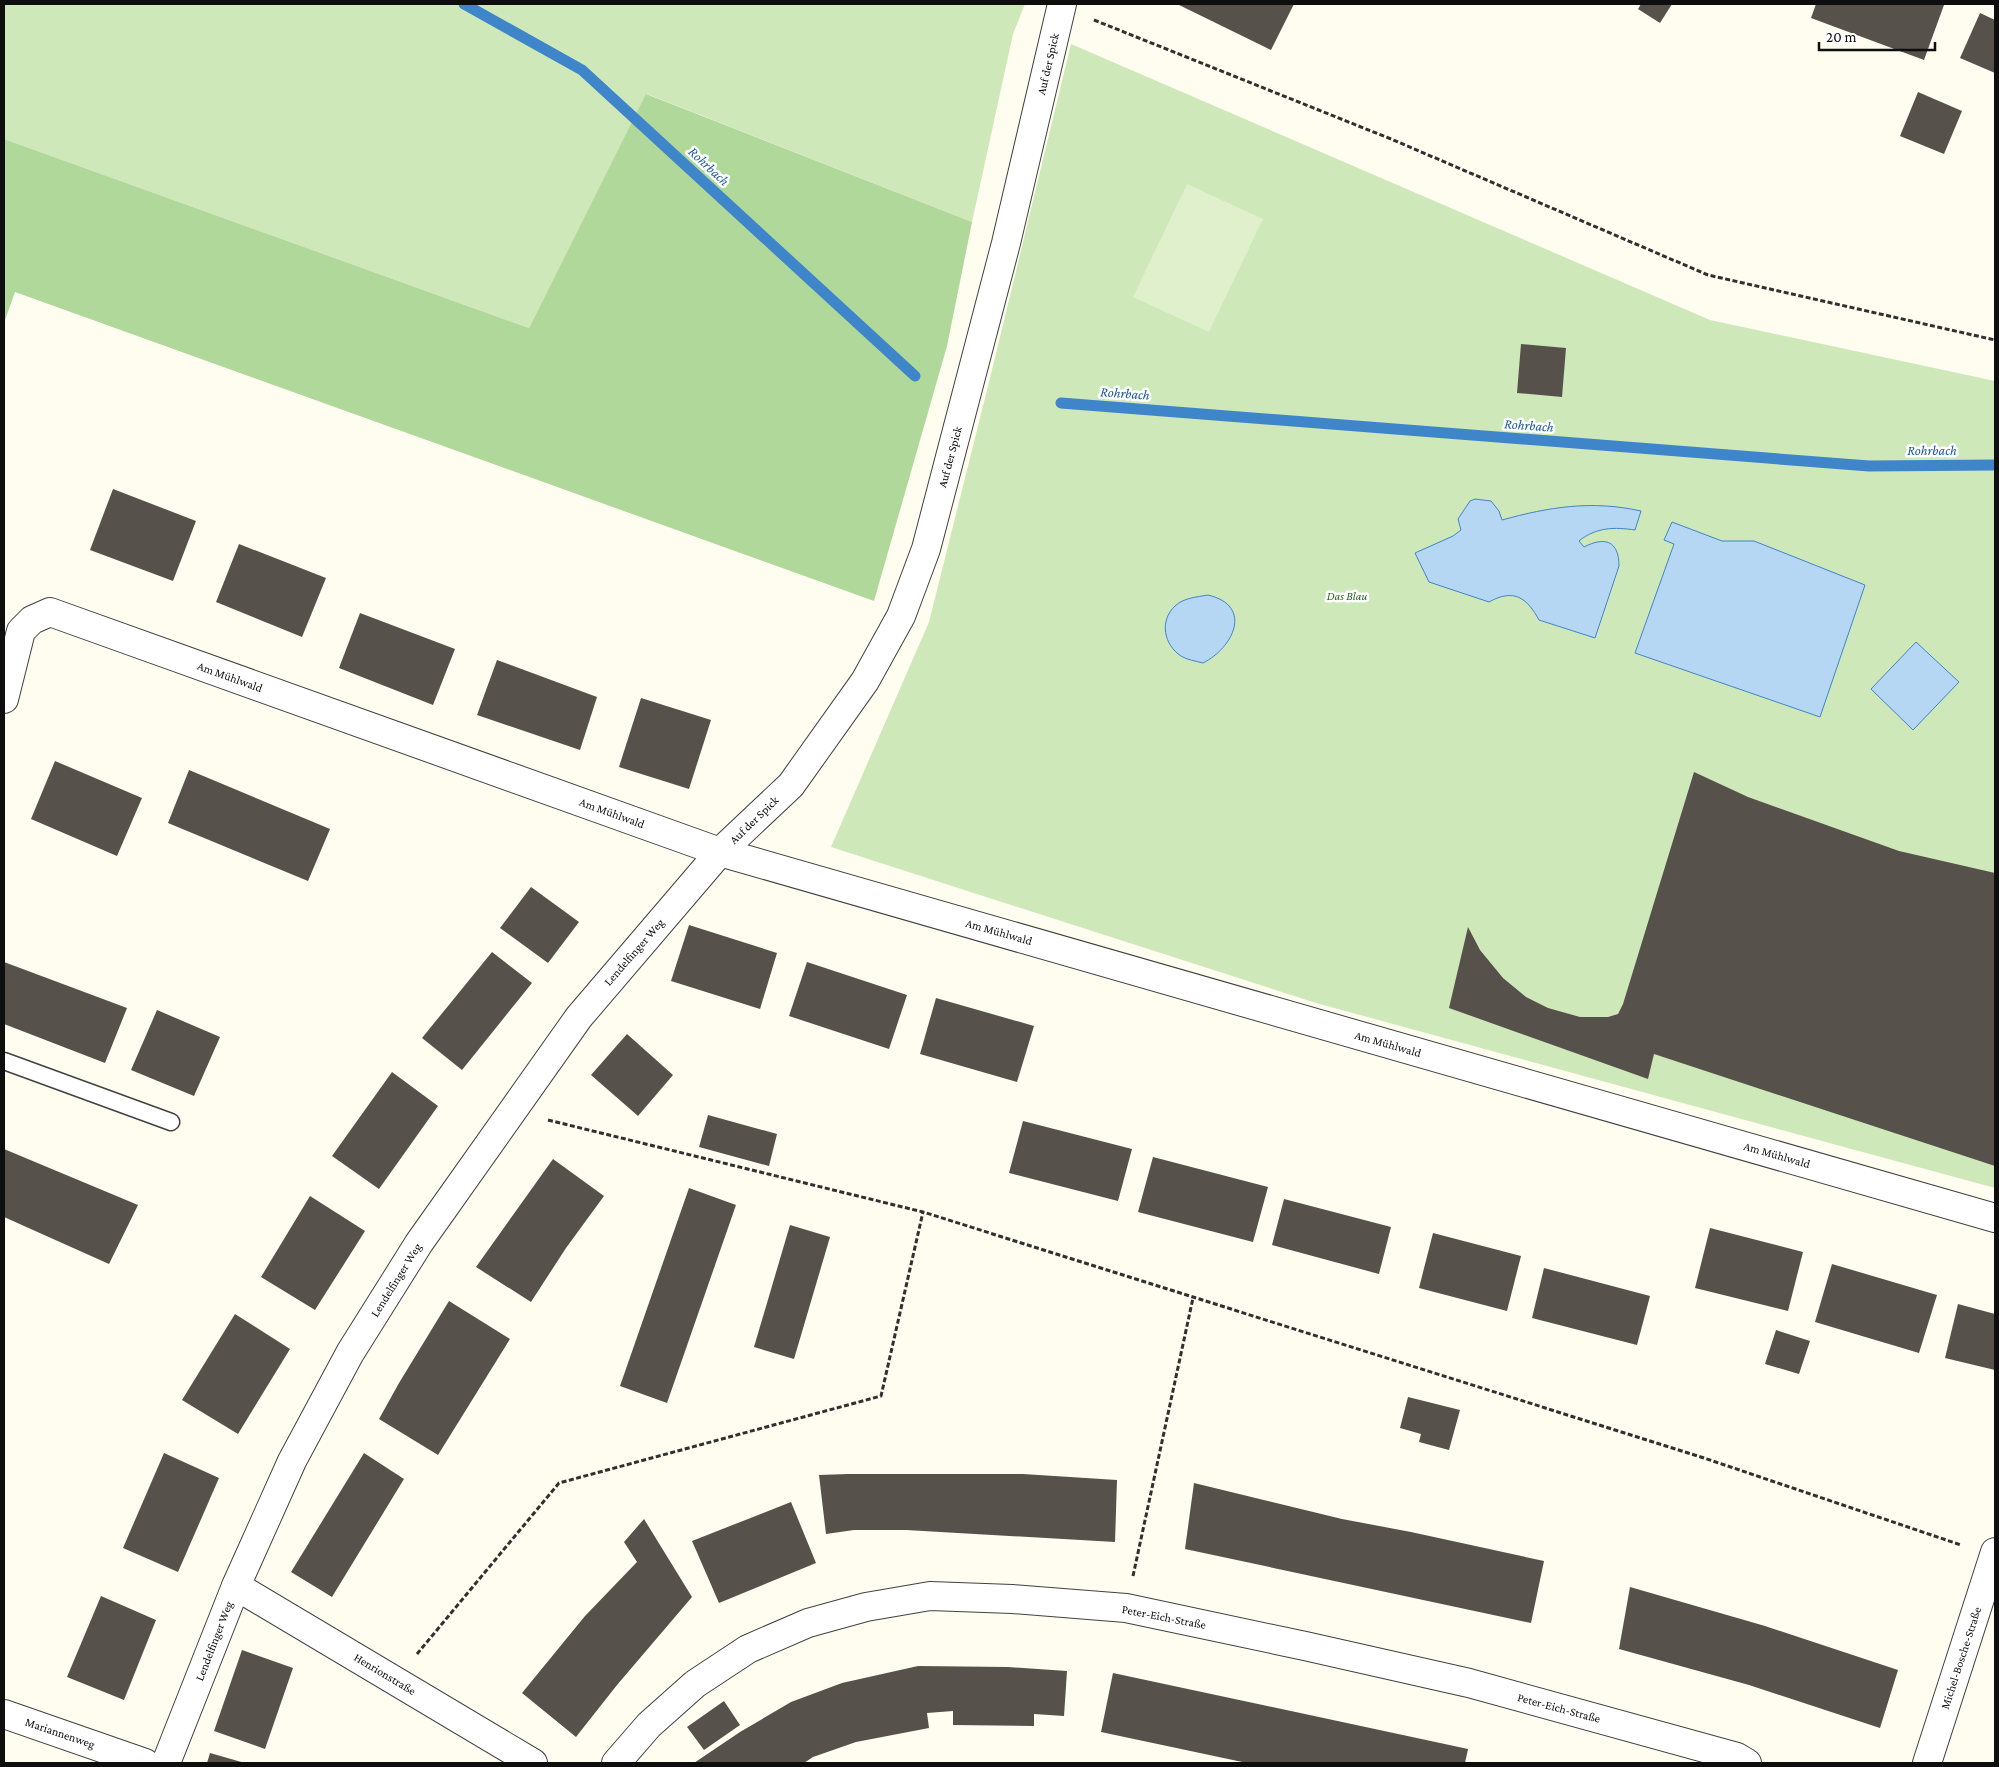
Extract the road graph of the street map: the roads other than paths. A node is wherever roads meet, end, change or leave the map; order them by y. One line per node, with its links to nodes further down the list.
1 (1062, 5): 4 (street, Auf der Spick)
2 (12, 628): 3 (street); 4 (street, Am Mühlwald)
3 (4, 699)
4 (720, 852): 7 (street, Am Mühlwald); 9 (street, Lendelfinger Weg)
5 (4, 1061): 6 (lane)
6 (171, 1122)
7 (1995, 1218)
8 (1995, 1554): 16 (street, Michel-Bosche-Straße)
9 (236, 1586): 13 (street, Lendelfinger Weg); 14 (street, Henrionstraße)
10 (4, 1714): 12 (street, Mariannenweg)
11 (1740, 1761): 15 (street, Peter-Eich-Straße)
12 (144, 1763)
13 (166, 1763)
14 (533, 1763)
15 (616, 1763)
16 (1927, 1763)

